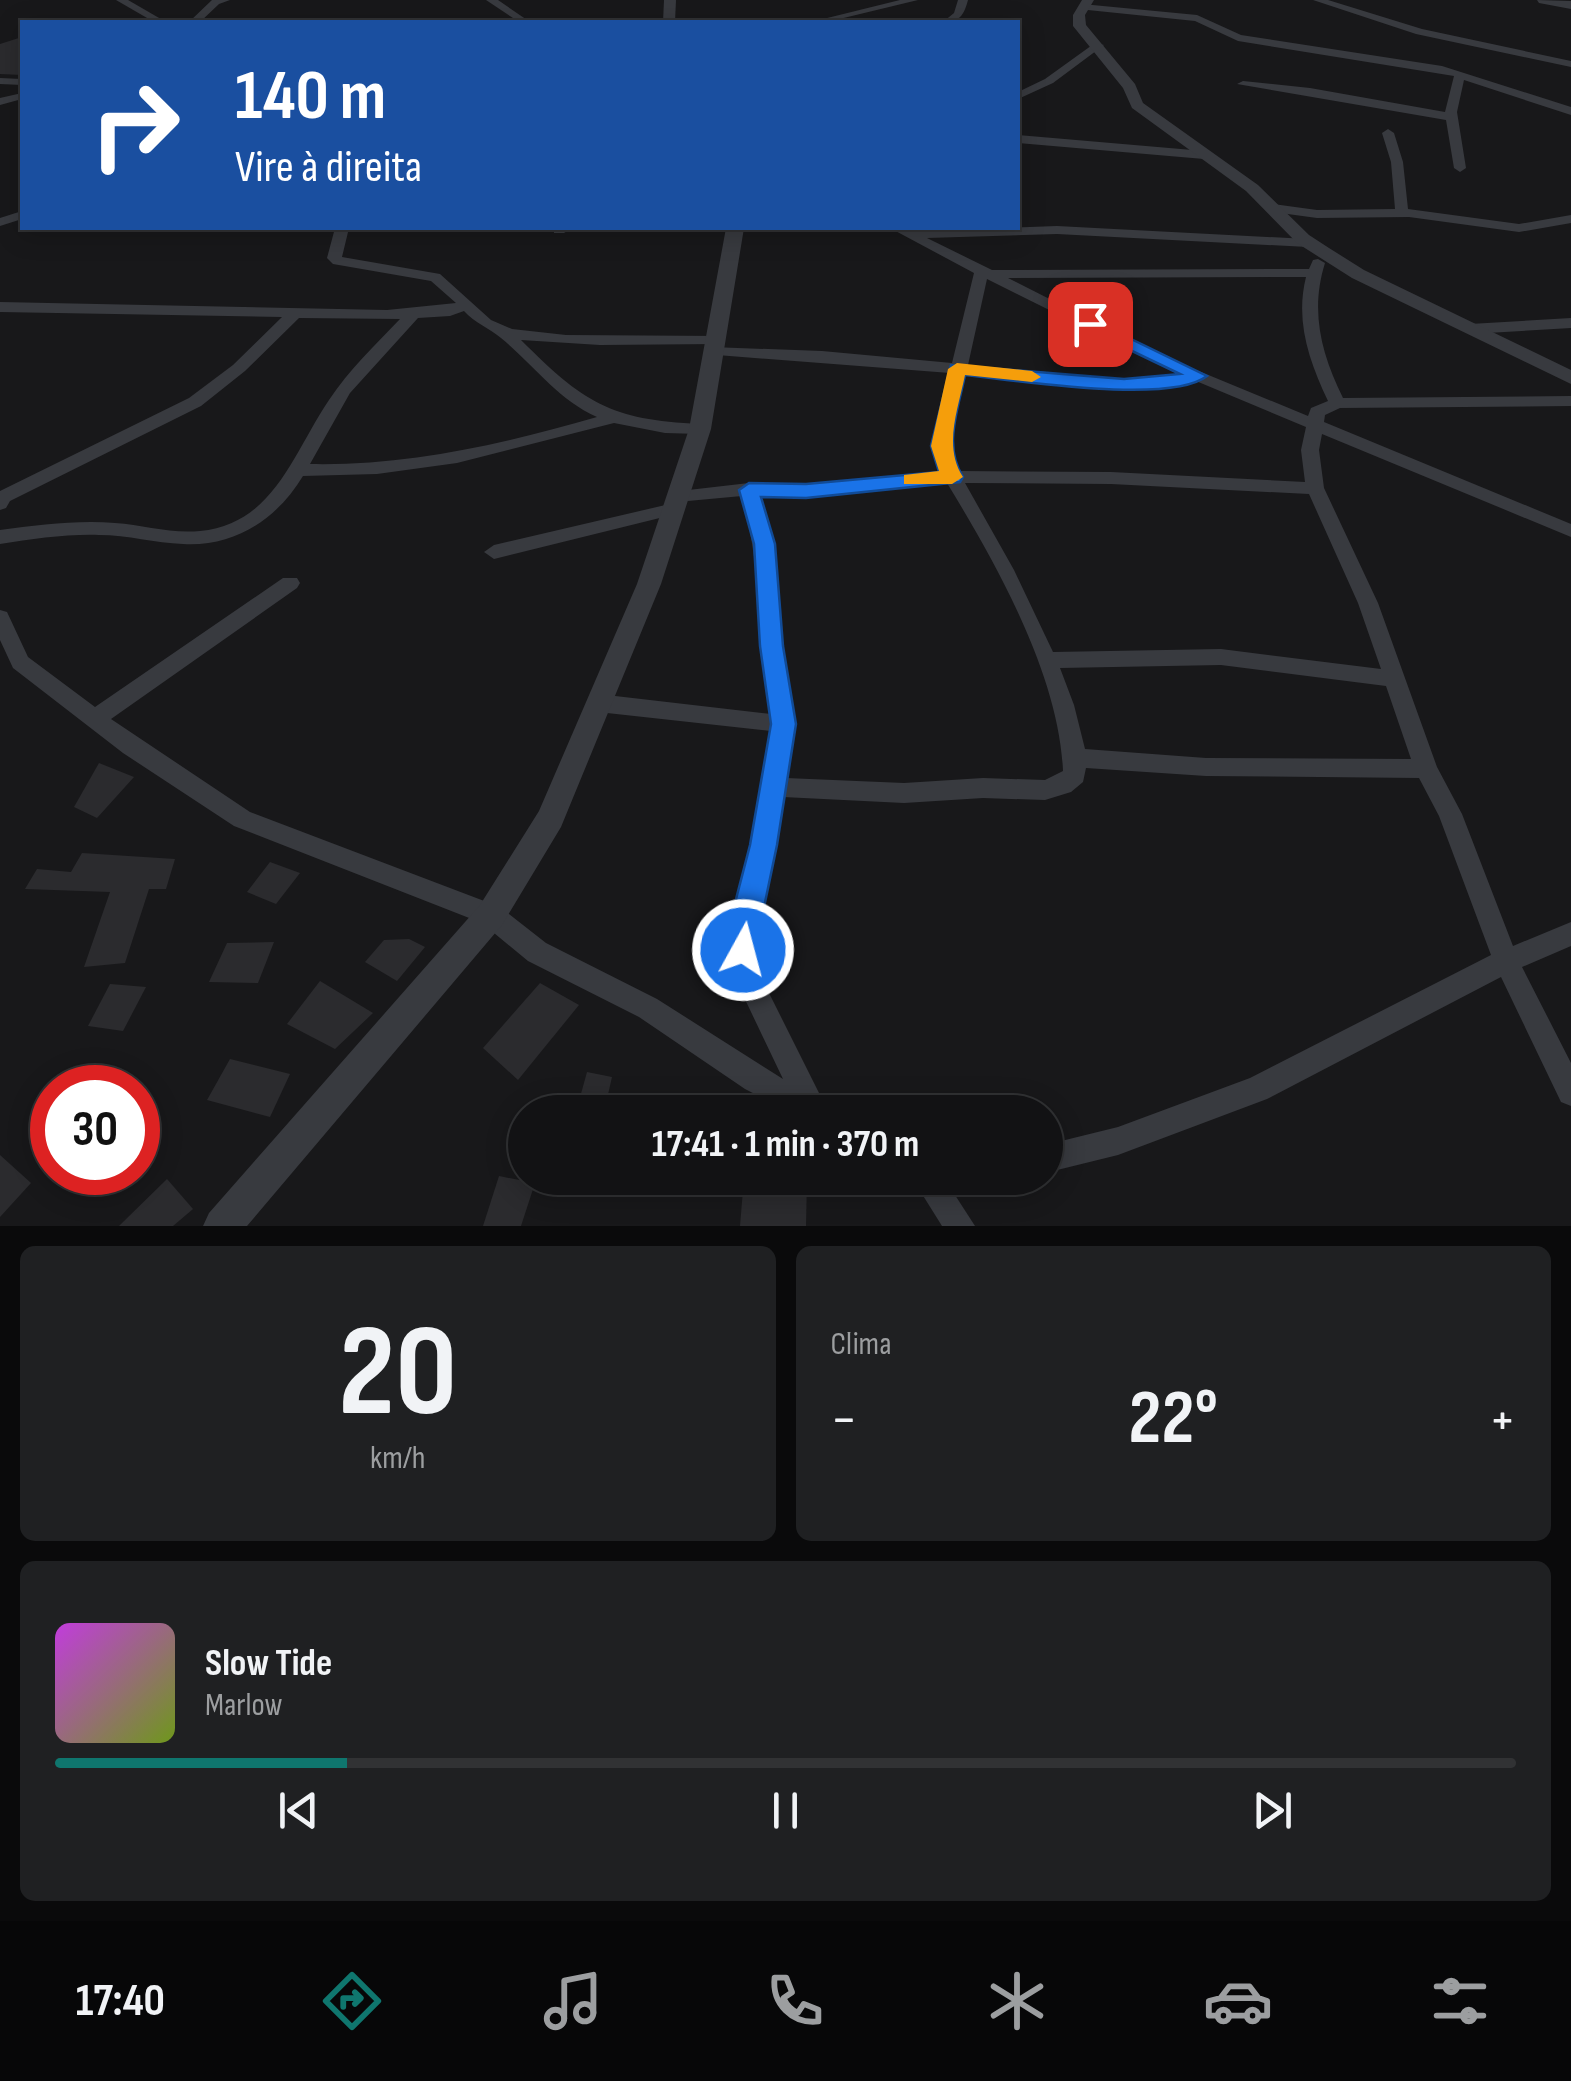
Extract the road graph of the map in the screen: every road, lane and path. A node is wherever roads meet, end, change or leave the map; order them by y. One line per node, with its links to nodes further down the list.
1 (121, 0): 9 (street)
2 (491, 0): 11 (street)
3 (913, 0): 12 (street)
4 (1318, 0): 14 (street)
5 (1543, 0): 8 (street)
6 (218, 1): 10 (street)
7 (1085, 4): 13 (street); 15 (street)
8 (1571, 5)
9 (157, 20)
10 (196, 20)
11 (522, 20)
12 (825, 20)
13 (1098, 45): 17 (street); 22 (street)
14 (1571, 64)
15 (1460, 73): 18 (street); 19 (street)
16 (1243, 84): 19 (street)
17 (1020, 95)
18 (1571, 112)
19 (1452, 117): 23 (street)
20 (1388, 133): 25 (street)
21 (1020, 139): 22 (street)
22 (1204, 156): 24 (street)
23 (1460, 168)
24 (1273, 208): 25 (street); 30 (street)
25 (1402, 212): 26 (street)
26 (1571, 219)
27 (341, 230): 33 (street)
28 (735, 230): 40 (street)
29 (904, 231): 30 (street); 31 (street)
30 (1316, 248): 32 (street); 38 (street)
31 (988, 272): 32 (street); 41 (street); 42 (street)
32 (1314, 272): 45 (street)
33 (468, 304): 36 (street); 39 (street)
34 (0, 307): 35 (street)
35 (297, 311): 36 (street); 53 (street)
36 (412, 315): 49 (street)
37 (1571, 323): 38 (street)
38 (1470, 329): 43 (street)
39 (506, 334): 40 (street); 46 (street)
40 (717, 344): 41 (street); 48 (street)
41 (957, 369): 42 (street); 50 (street)
42 (1198, 376): 47 (street)
43 (1571, 378)
44 (1571, 401): 45 (street)
45 (1337, 404): 47 (street)
46 (610, 419): 48 (street); 49 (street)
47 (1315, 424): 51 (street); 55 (street)
48 (700, 429): 54 (street)
49 (302, 470): 56 (street)
50 (952, 477): 51 (street); 52 (street); 60 (street)
51 (1315, 488): 61 (street)
52 (749, 490): 54 (street); 64 (street)
53 (1, 497)
54 (676, 502): 57 (street); 62 (street)
55 (1571, 530)
56 (0, 537)
57 (494, 552)
58 (290, 583): 63 (street)
59 (0, 617): 63 (street)
60 (1046, 660): 61 (street); 65 (street)
61 (1397, 679): 66 (street)
62 (598, 702): 64 (street); 68 (street)
63 (95, 719): 68 (street)
64 (783, 724): 67 (street)
65 (1077, 758): 66 (street); 67 (street)
66 (1426, 769): 70 (street)
67 (772, 787): 73 (street)
68 (491, 915): 72 (street); 76 (street)
69 (1571, 934): 70 (street)
70 (1506, 961): 71 (street); 74 (street)
71 (1571, 1092)
72 (784, 1095)
73 (806, 1095)
74 (1063, 1155)
75 (939, 1195): 77 (street)
76 (222, 1226)
77 (960, 1226)

